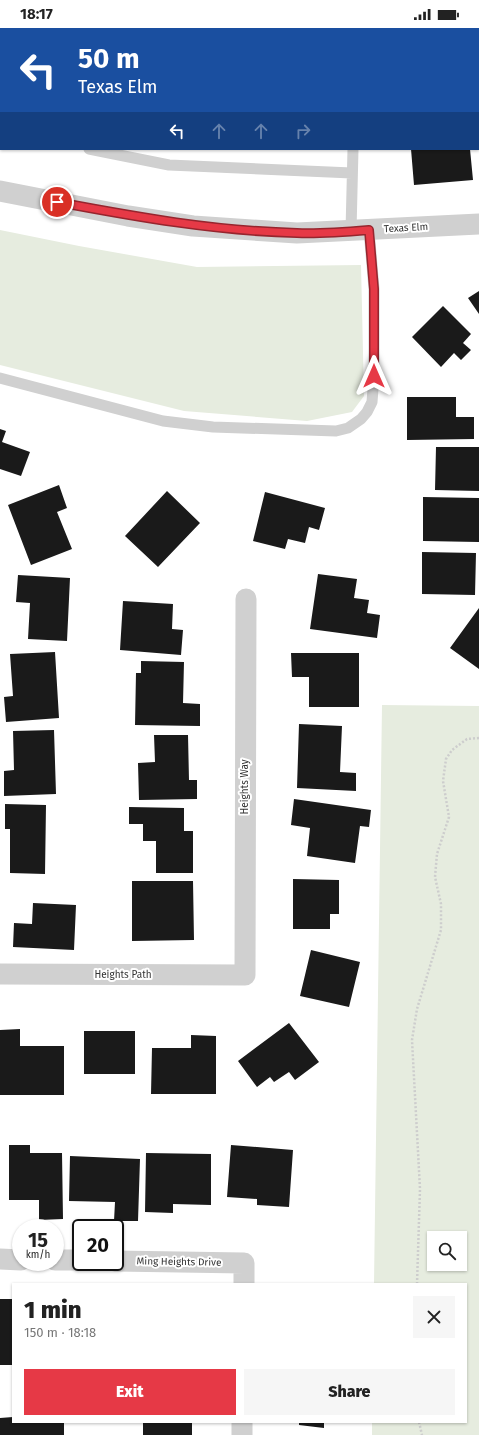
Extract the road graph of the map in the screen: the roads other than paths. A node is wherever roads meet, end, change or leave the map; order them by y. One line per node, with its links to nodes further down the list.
1 (96, 150): 3 (lane)
2 (353, 150): 3 (lane)
3 (352, 173): 6 (lane)
4 (0, 191): 6 (street, Texas Elm)
5 (479, 224): 6 (street, Texas Elm)
6 (360, 231): 7 (lane)
7 (0, 378)
8 (246, 599): 10 (street, Heights Way)
9 (0, 974): 10 (street, Heights Path)
10 (245, 975)
11 (0, 1259): 12 (street)
12 (12, 1260)
13 (124, 1261): 14 (street, Ming Heights Drive)
14 (244, 1283)
15 (242, 1423): 16 (street)
16 (242, 1435)

